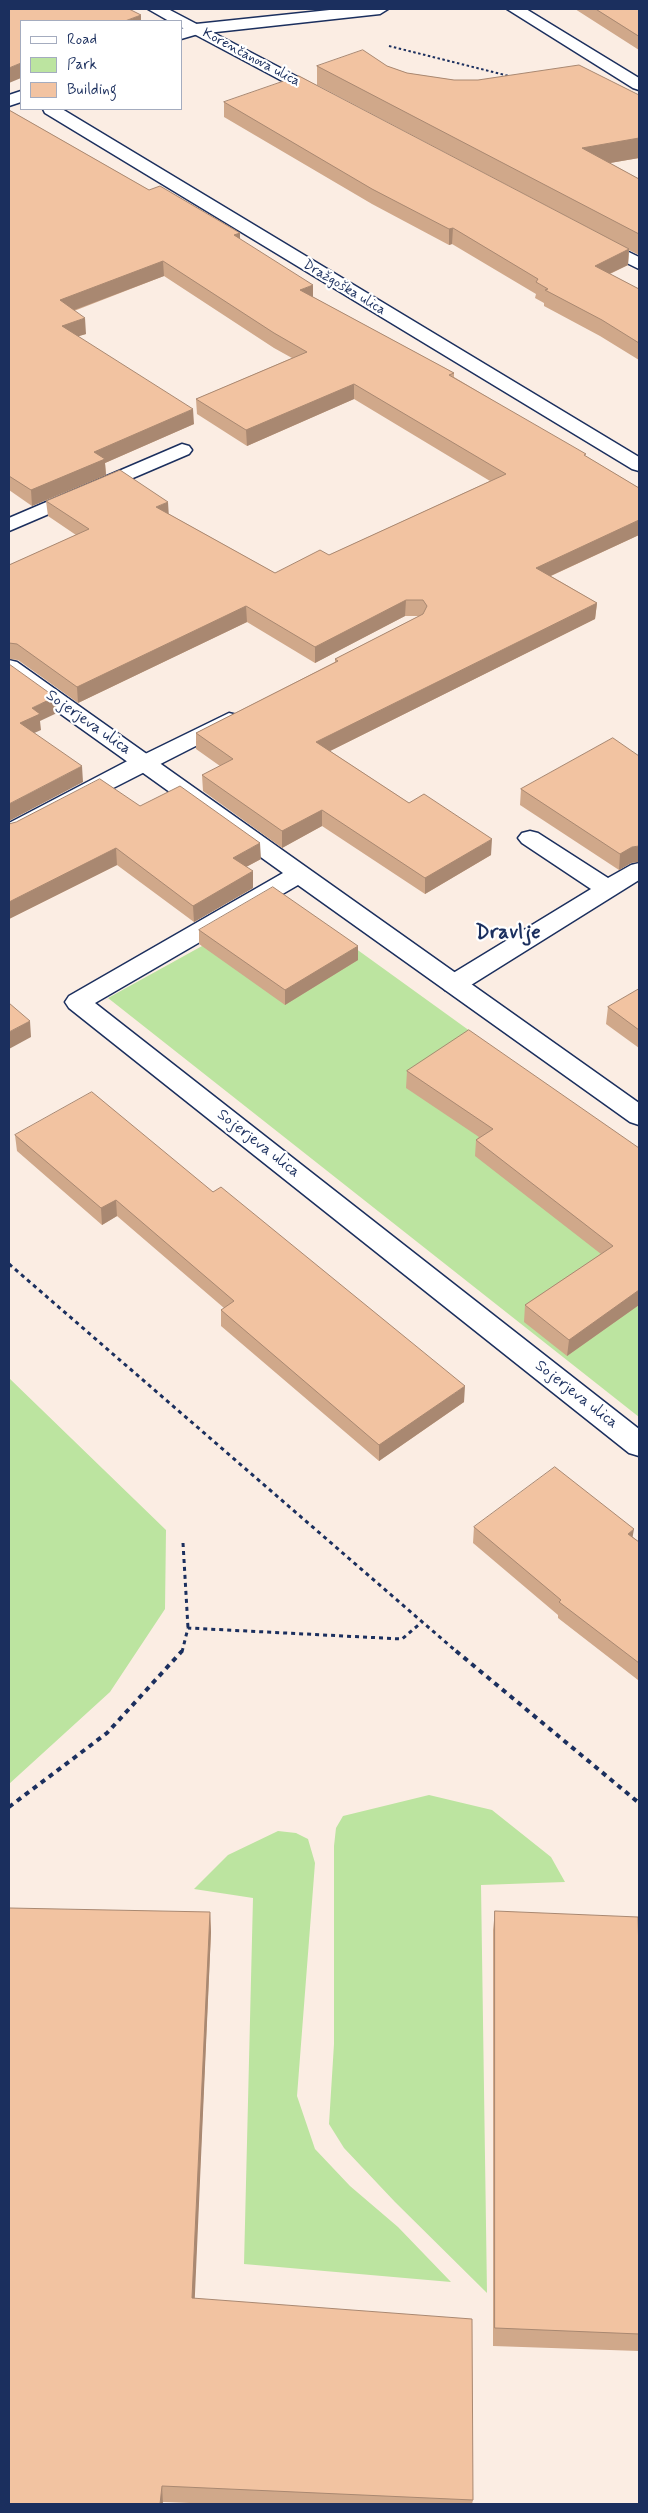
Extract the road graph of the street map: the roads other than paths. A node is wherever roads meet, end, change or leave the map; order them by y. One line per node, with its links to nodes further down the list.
1 (156, 9): 4 (street, Korenčanova ulica)
2 (380, 9): 5 (street)
3 (515, 9): 6 (street)
4 (175, 20)
5 (185, 26): 7 (street, Korenčanova ulica)
6 (639, 85)
7 (342, 106)
8 (53, 110): 12 (street, Dražgoška ulica)
9 (578, 231): 10 (street)
10 (639, 264)
11 (182, 450): 13 (street)
12 (639, 465)
13 (9, 525)
14 (9, 667): 16 (street, Sojerjeva ulica)
15 (249, 710): 16 (street, Sojerjeva ulica)
16 (144, 763): 17 (street, Sojerjeva ulica); 20 (street, Sojerjeva ulica)
17 (9, 832)
18 (530, 838): 21 (street)
19 (639, 870): 21 (street)
20 (299, 874): 22 (street, Sojerjeva ulica); 24 (street, Sojerjeva ulica)
21 (608, 889): 22 (street)
22 (454, 984): 23 (street, Sojerjeva ulica)
23 (639, 1116)
24 (639, 1445)

